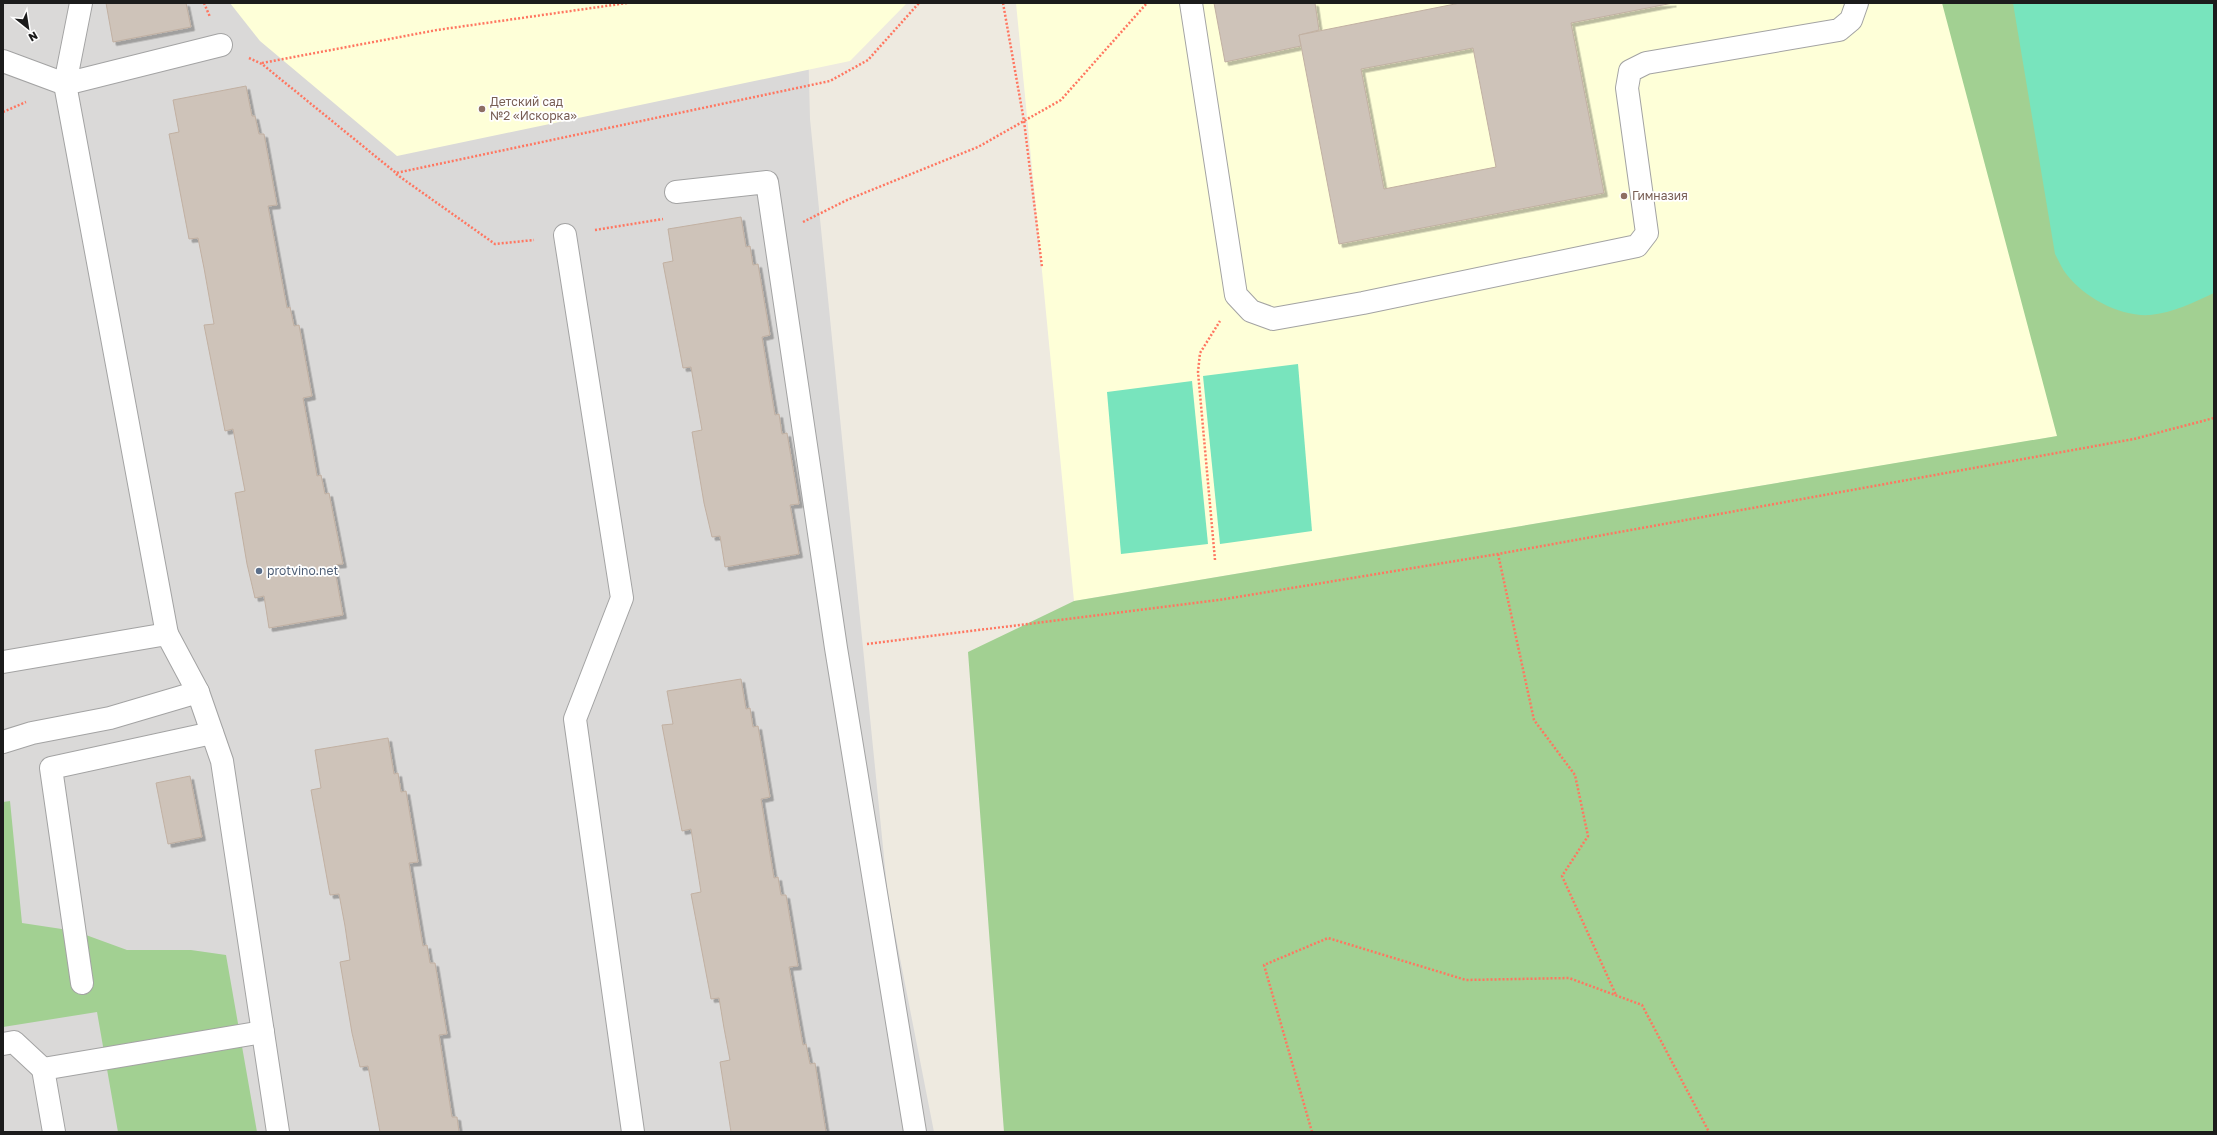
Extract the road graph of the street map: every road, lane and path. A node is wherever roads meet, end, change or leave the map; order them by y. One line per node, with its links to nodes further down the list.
1 (80, 3): 11 (lane)
2 (627, 3): 10 (path)
3 (919, 3): 13 (path)
4 (1003, 3): 12 (path)
5 (1147, 3): 12 (path)
6 (1192, 3): 19 (lane)
7 (1856, 3): 19 (lane)
8 (221, 45): 10 (path); 11 (lane)
9 (3, 61): 11 (lane)
10 (262, 64): 13 (path)
11 (65, 84): 23 (lane)
12 (1024, 121): 17 (path); 18 (path)
13 (396, 173): 16 (path)
14 (676, 192): 17 (lane)
15 (663, 219): 16 (path)
16 (565, 235): 36 (lane)
17 (776, 240): 24 (lane)
18 (1042, 267)
19 (1236, 295): 22 (path)
20 (2214, 418): 21 (path)
21 (1498, 554): 24 (path); 30 (path)
22 (1215, 560)
23 (167, 634): 25 (lane); 26 (lane)
24 (836, 648): 37 (lane)
25 (3, 662)
26 (198, 692): 27 (lane); 28 (lane)
27 (212, 733): 29 (lane); 31 (lane)
28 (3, 742)
29 (82, 983)
30 (1616, 995): 38 (path); 39 (path)
31 (263, 1032): 33 (lane); 35 (lane)
32 (3, 1044): 33 (lane)
33 (43, 1069): 34 (lane)
34 (54, 1132)
35 (278, 1132)
36 (633, 1132)
37 (915, 1132)
38 (1312, 1132)
39 (1709, 1132)

